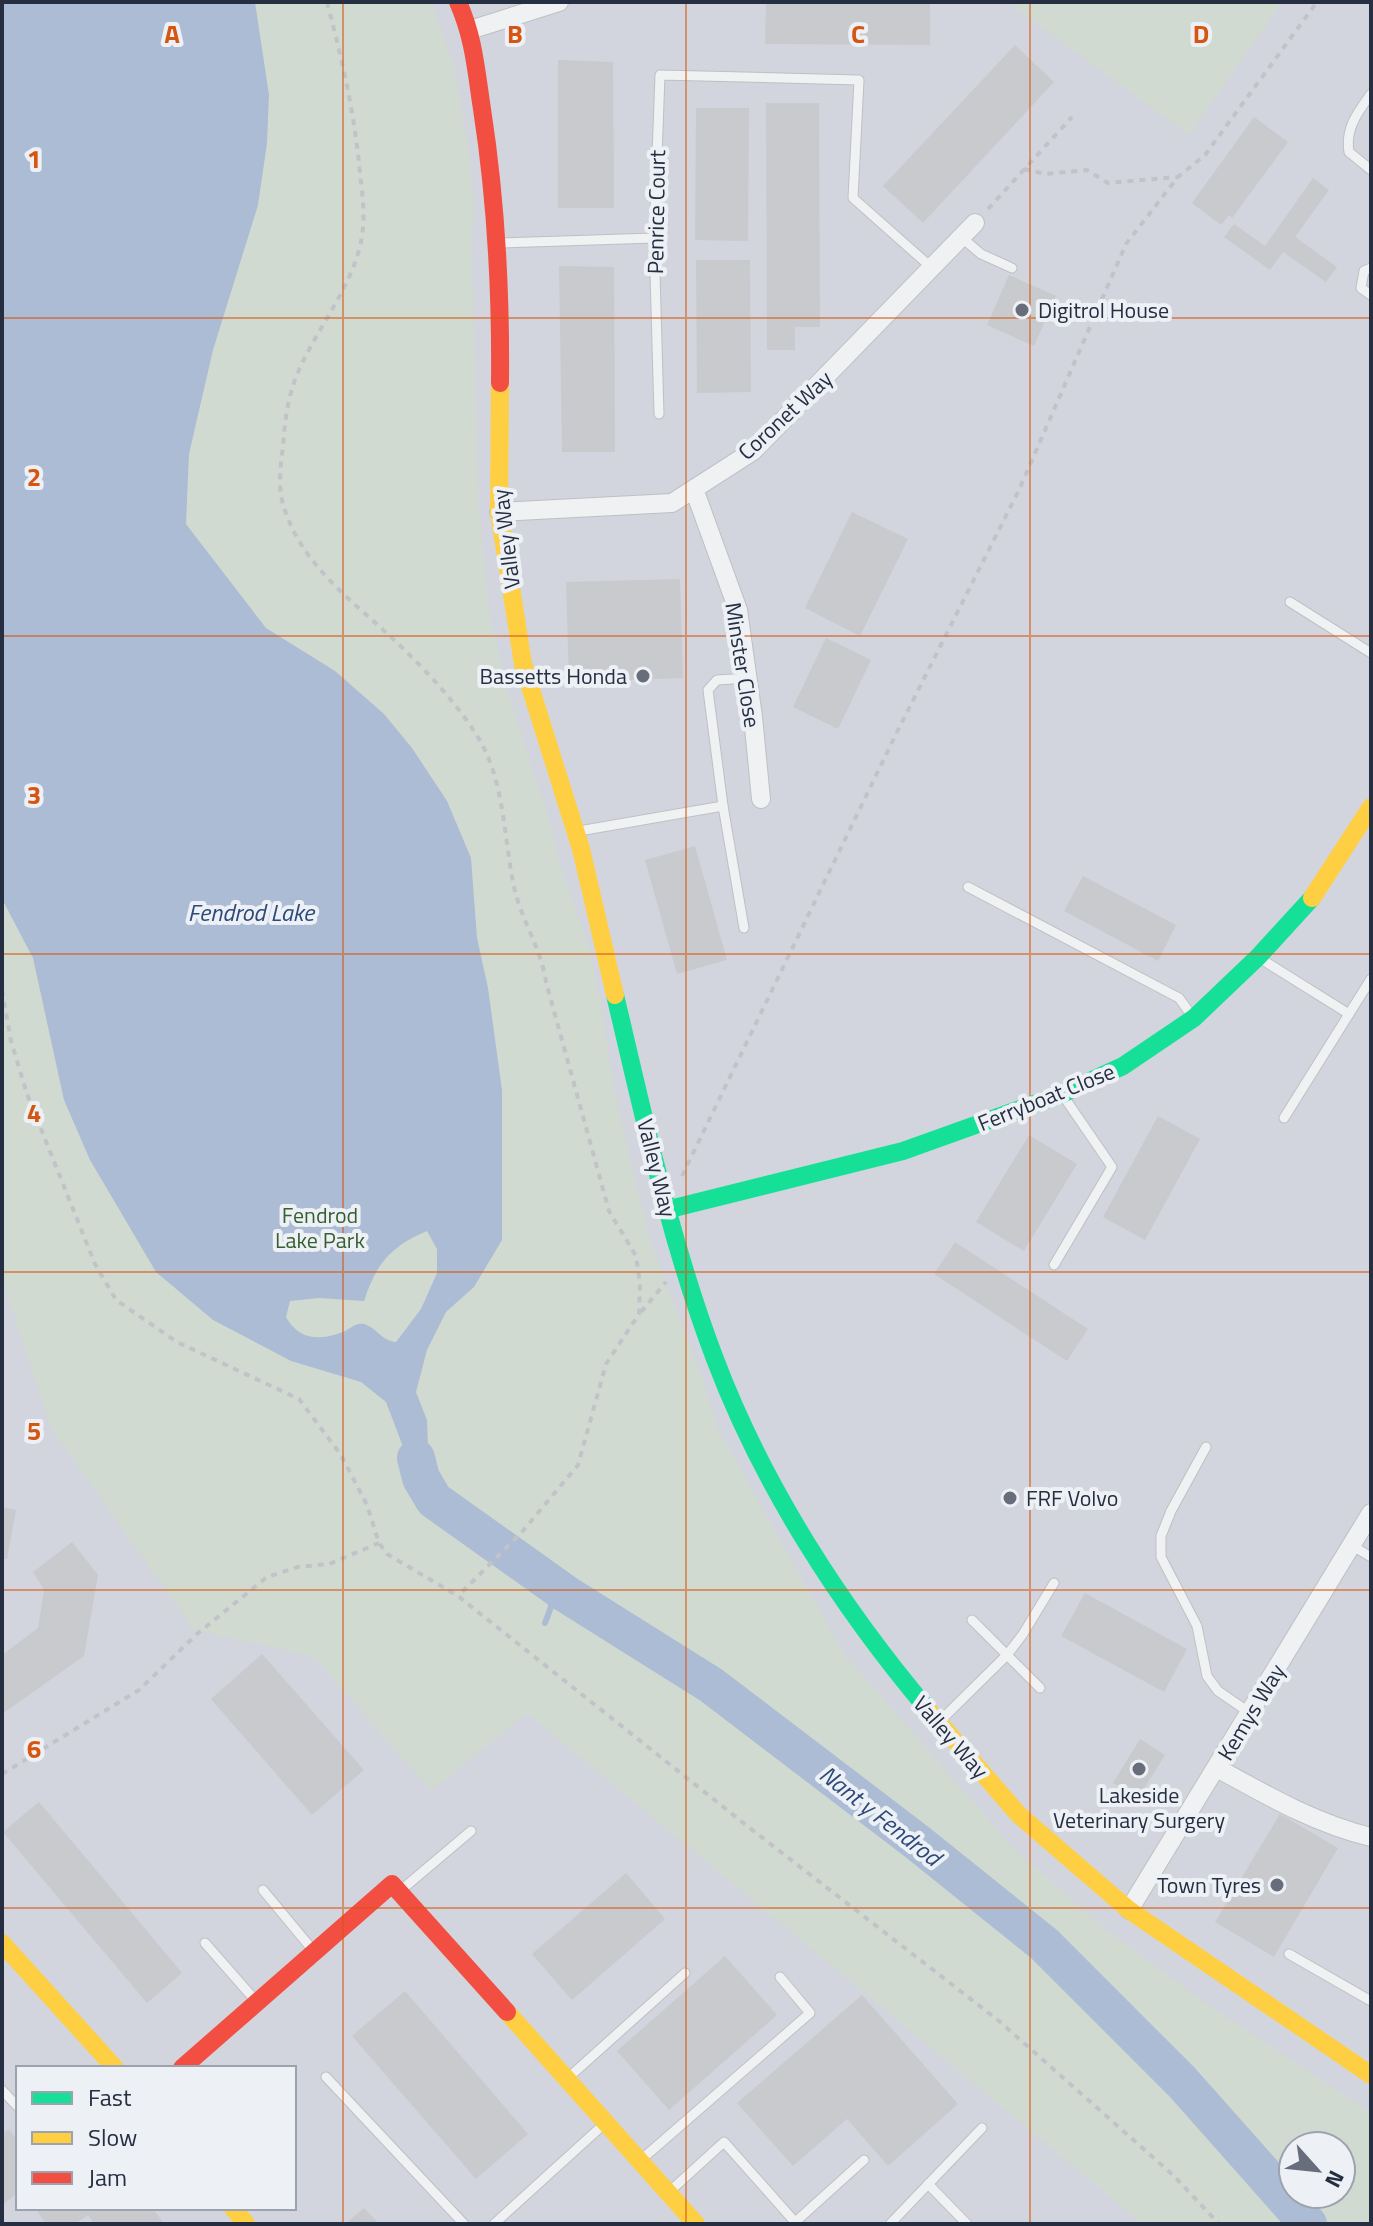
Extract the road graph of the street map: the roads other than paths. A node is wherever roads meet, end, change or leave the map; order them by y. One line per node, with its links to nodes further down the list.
1 (458, 2): 3 (street, Valley Way)
2 (559, 2): 3 (street)
3 (470, 30): 9 (street, Valley Way)
4 (1371, 94): 5 (lane)
5 (1371, 170)
6 (975, 223): 7 (street, Coronet Way)
7 (961, 237): 10 (street, Coronet Way); 11 (lane)
8 (654, 238): 9 (lane); 10 (lane, Penrice Court); 14 (lane, Penrice Court)
9 (496, 244): 16 (street, Valley Way)
10 (932, 268): 15 (street, Coronet Way)
11 (1012, 268)
12 (1371, 268): 13 (lane)
13 (1371, 295)
14 (659, 414)
15 (694, 489): 16 (street, Coronet Way); 19 (street, Minster Close)
16 (499, 512): 23 (street, Valley Way)
17 (1290, 602): 18 (lane)
18 (1371, 653)
19 (748, 678): 20 (street, Minster Close); 21 (lane)
20 (761, 799)
21 (723, 806): 23 (lane); 25 (lane)
22 (1371, 807): 26 (street, Ferryboat Close)
23 (576, 831): 32 (street, Valley Way)
24 (968, 887): 29 (lane)
25 (744, 928)
26 (1258, 957): 28 (lane); 29 (street, Ferryboat Close)
27 (1371, 979): 28 (lane)
28 (1349, 1014): 31 (lane)
29 (1194, 1018): 30 (street, Ferryboat Close)
30 (1062, 1094): 32 (street, Ferryboat Close); 33 (lane)
31 (1284, 1118)
32 (666, 1210): 43 (street, Valley Way)
33 (1054, 1265)
34 (1206, 1447): 42 (lane)
35 (1371, 1513): 36 (street, Kemys Way)
36 (1351, 1545): 37 (lane); 42 (street, Kemys Way)
37 (1371, 1557)
38 (1054, 1583): 40 (lane)
39 (972, 1620): 40 (lane)
40 (1007, 1655): 41 (lane); 43 (lane)
41 (1040, 1688)
42 (1250, 1713): 44 (street, Kemys Way)
43 (937, 1724): 49 (street, Valley Way)
44 (1217, 1768): 46 (street); 49 (street, Kemys Way)
45 (471, 1831): 48 (lane)
46 (1371, 1837)
47 (263, 1890): 52 (lane)
48 (400, 1892): 52 (street); 62 (street)
49 (1129, 1910): 60 (street, Valley Way)
50 (2, 1943): 58 (street)
51 (205, 1943): 57 (lane)
52 (314, 1952): 57 (street)
53 (1289, 1954): 56 (lane)
54 (685, 1973): 62 (lane)
55 (780, 1977): 68 (lane)
56 (1371, 2001)
57 (257, 2002): 59 (street)
58 (113, 2066)
59 (184, 2066)
60 (1367, 2068)
61 (326, 2077): 72 (lane)
62 (567, 2079): 65 (street)
63 (2, 2090): 64 (lane)
64 (16, 2105)
65 (606, 2123): 68 (street); 73 (lane)
66 (982, 2128): 69 (lane)
67 (864, 2160): 71 (lane)
68 (640, 2161): 70 (street)
69 (928, 2184): 75 (lane); 76 (lane)
70 (668, 2193): 71 (lane); 74 (street)
71 (794, 2223)
72 (464, 2224)
73 (494, 2224)
74 (696, 2224)
75 (890, 2224)
76 (967, 2224)

